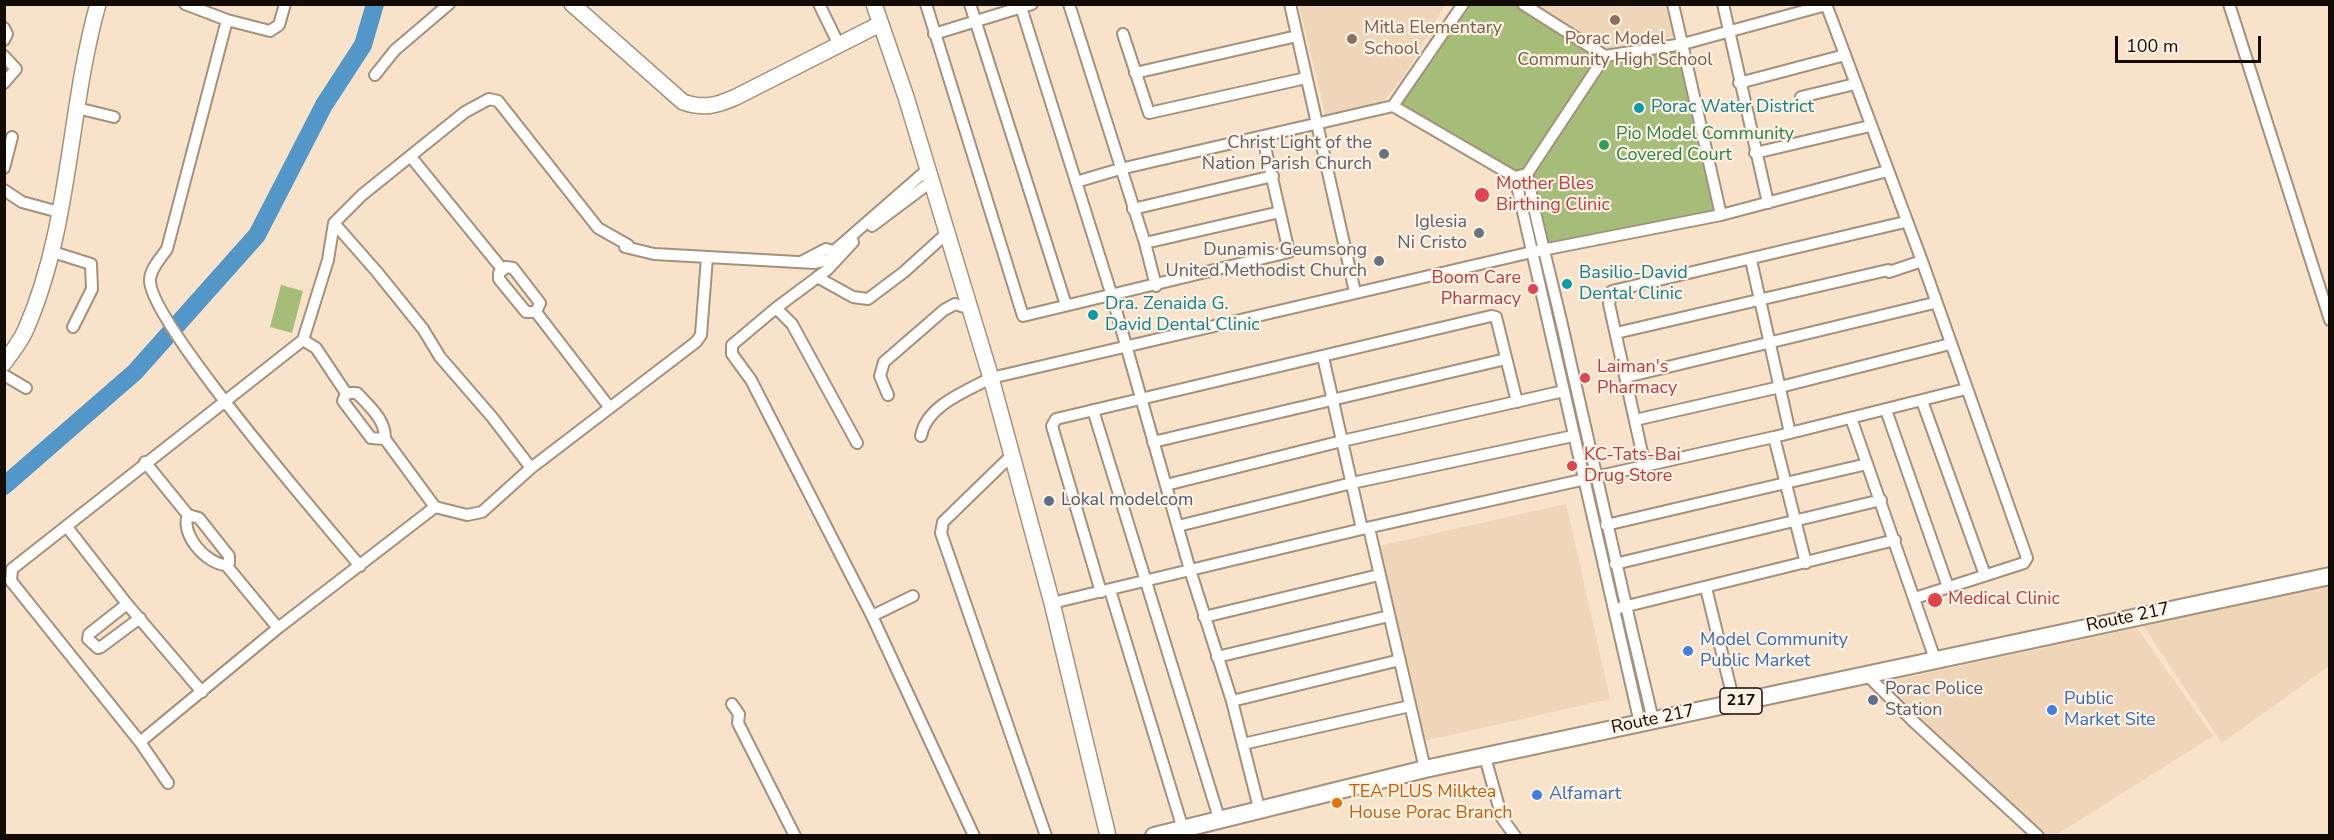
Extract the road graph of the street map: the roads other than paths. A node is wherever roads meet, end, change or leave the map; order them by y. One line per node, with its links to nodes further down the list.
1 (98, 4): 41 (street)
2 (185, 4): 19 (street)
3 (285, 4): 19 (street)
4 (449, 4): 34 (street)
5 (572, 4): 28 (street)
6 (819, 4): 28 (street)
7 (874, 4): 21 (street)
8 (926, 4): 24 (street)
9 (970, 4): 20 (street)
10 (1069, 4): 50 (street)
11 (1290, 4): 26 (street)
12 (1463, 4): 40 (street)
13 (1523, 4): 32 (street)
14 (1673, 4): 29 (street)
15 (1723, 4): 23 (street)
16 (2229, 4): 83 (street)
17 (1025, 5): 20 (street); 56 (street)
18 (1826, 5): 23 (street); 30 (street)
19 (227, 20): 104 (street)
20 (975, 21): 24 (street); 79 (street)
21 (880, 24): 28 (street); 53 (street)
22 (4, 28): 27 (street)
23 (1729, 30): 29 (street); 37 (street)
24 (934, 34): 79 (street)
25 (1123, 34): 33 (street)
26 (1298, 36): 33 (street); 35 (street)
27 (4, 40)
28 (838, 44)
29 (1683, 44): 32 (street); 62 (street)
30 (1845, 55): 37 (street); 38 (street)
31 (4, 56): 36 (street)
32 (1605, 56): 52 (street)
33 (1135, 73): 35 (street)
34 (375, 75)
35 (1306, 78): 43 (street)
36 (4, 83)
37 (1739, 83): 47 (street)
38 (1855, 84): 39 (street); 44 (street)
39 (1801, 97)
40 (1393, 106): 43 (street); 55 (street)
41 (77, 108): 42 (street); 60 (street)
42 (114, 117)
43 (1316, 126): 46 (street); 75 (street)
44 (1870, 126): 47 (street); 51 (street)
45 (12, 137): 49 (street)
46 (1263, 138): 50 (street); 54 (street)
47 (1755, 153): 58 (street)
48 (411, 157): 64 (street); 69 (street); 72 (street)
49 (4, 168)
50 (1120, 169): 56 (street); 59 (street)
51 (1887, 171): 58 (street); 63 (street)
52 (1527, 174): 55 (street); 68 (street)
53 (930, 175): 65 (street); 69 (street); 73 (street)
54 (1273, 176): 59 (street); 61 (street)
55 (1515, 177): 68 (street)
56 (1076, 182): 76 (street)
57 (4, 190): 60 (street)
58 (1768, 203): 62 (street)
59 (1133, 209): 66 (street)
60 (59, 212): 67 (street)
61 (1280, 212): 66 (street); 74 (street)
62 (1721, 215): 68 (street)
63 (1905, 222): 70 (street); 71 (street)
64 (334, 223): 86 (street); 124 (street)
65 (946, 233): 73 (street); 81 (street)
66 (1145, 243): 74 (street)
67 (53, 252): 84 (street); 91 (street)
68 (1537, 252): 75 (street); 99 (street); 125 (street)
69 (707, 257): 107 (street)
70 (1751, 260): 77 (street); 85 (street)
71 (1922, 261): 77 (street); 78 (street)
72 (502, 270): 82 (street); 82 (street)
73 (817, 277): 80 (street)
74 (1156, 286): 76 (street)
75 (1355, 292): 89 (street)
76 (1112, 296): 79 (street); 89 (street)
77 (1761, 300): 85 (street); 87 (street)
78 (1934, 303): 87 (street); 88 (street)
79 (1066, 305)
80 (776, 308): 119 (street); 157 (street)
81 (968, 308): 95 (street); 101 (street)
82 (536, 312): 107 (street)
83 (2330, 320)
84 (73, 327)
85 (1616, 333): 94 (street)
86 (303, 340): 100 (street); 104 (street)
87 (1770, 343): 94 (street); 96 (street)
88 (1950, 344): 96 (street); 98 (street)
89 (1127, 347): 95 (street); 103 (street)
90 (1323, 357): 92 (street); 102 (street); 103 (street)
91 (6, 358)
92 (1506, 359): 102 (street); 106 (street)
93 (4, 375): 97 (street)
94 (1626, 377): 111 (street)
95 (991, 378): 113 (street); 120 (street)
96 (1780, 387): 111 (street); 112 (street)
97 (26, 388)
98 (1966, 389): 105 (street); 145 (street)
99 (1564, 391): 106 (street); 114 (street)
100 (346, 393): 116 (street); 116 (street)
101 (888, 396)
102 (1332, 399): 117 (street); 118 (street)
103 (1141, 400): 108 (street); 118 (street)
104 (225, 401): 121 (street); 142 (street)
105 (1922, 401): 109 (street); 145 (street)
106 (1517, 402): 117 (street)
107 (610, 408): 124 (street)
108 (1093, 410): 147 (street); 150 (street)
109 (1886, 410): 110 (street); 148 (street)
110 (1851, 418): 112 (street); 122 (street)
111 (1635, 420): 123 (street)
112 (1790, 433): 115 (street)
113 (921, 436)
114 (1573, 436): 126 (street); 127 (street)
115 (1774, 437): 123 (street); 128 (street)
116 (385, 439): 131 (street)
117 (1342, 441): 127 (street); 129 (street)
118 (1153, 442): 129 (street)
119 (857, 443)
120 (1012, 455): 153 (street); 182 (street)
121 (145, 462): 132 (street); 136 (street)
122 (1867, 464): 128 (street); 130 (street)
123 (1645, 466): 125 (street)
124 (531, 468): 131 (street)
125 (1595, 478): 126 (street); 134 (street)
126 (1583, 481): 137 (street); 156 (street)
127 (1352, 483): 135 (street); 137 (street)
128 (1785, 483): 133 (street); 134 (street)
129 (1166, 484): 135 (street)
130 (1881, 500): 133 (street); 138 (street)
131 (435, 507): 142 (street)
132 (188, 515): 141 (street); 141 (street)
133 (1795, 522): 139 (street); 140 (street)
134 (1606, 525): 140 (street)
135 (1178, 526): 143 (street)
136 (67, 527): 154 (street); 172 (street)
137 (1366, 529): 143 (street); 144 (street)
138 (1895, 540): 139 (street); 152 (street)
139 (1806, 563): 149 (street)
140 (1615, 564): 155 (street)
141 (226, 565): 161 (street)
142 (360, 566): 161 (street)
143 (1190, 570): 147 (street); 159 (street)
144 (1379, 575): 158 (street); 159 (street)
145 (1985, 575): 148 (street)
146 (2330, 576): 163 (main road, Route 217 / 217)
147 (1147, 582): 150 (street); 178 (street)
148 (1948, 587): 152 (street)
149 (1706, 588): 155 (street); 168 (street)
150 (1106, 591): 153 (street); 179 (street)
151 (913, 596): 157 (street)
152 (1915, 598): 163 (street)
153 (1052, 603): 183 (street)
154 (127, 604): 160 (street); 160 (street)
155 (1625, 606): 156 (street); 171 (street)
156 (1614, 609): 171 (street)
157 (872, 616): 181 (street)
158 (1389, 616): 162 (street); 164 (street)
159 (1204, 617): 162 (street)
160 (140, 618): 166 (street)
161 (279, 628): 166 (street)
162 (1218, 657): 167 (street)
163 (1935, 659): 165 (main road, Route 217 / 217)
164 (1400, 660): 167 (street); 170 (street)
165 (1866, 674): 168 (main road, Route 217 / 217); 186 (street)
166 (202, 692): 172 (street)
167 (1232, 701): 173 (street)
168 (1734, 702): 171 (main road, Route 217 / 217)
169 (732, 704): 180 (street)
170 (1410, 706): 173 (street); 175 (street)
171 (1647, 721): 174 (main road, Route 217 / 217)
172 (140, 742): 176 (street)
173 (1243, 744): 177 (street)
174 (1485, 757): 175 (main road, Route 217 / 217); 185 (street)
175 (1425, 769): 177 (main road, Route 217 / 217)
176 (168, 783)
177 (1260, 808): 178 (main road, Route 217 / 217)
178 (1219, 818): 179 (main road, Route 217 / 217)
179 (1183, 829): 184 (main road, Route 217 / 217)
180 (795, 836)
181 (974, 836)
182 (1046, 836)
183 (1108, 836)
184 (1154, 836)
185 (1515, 836)
186 (2038, 836)

